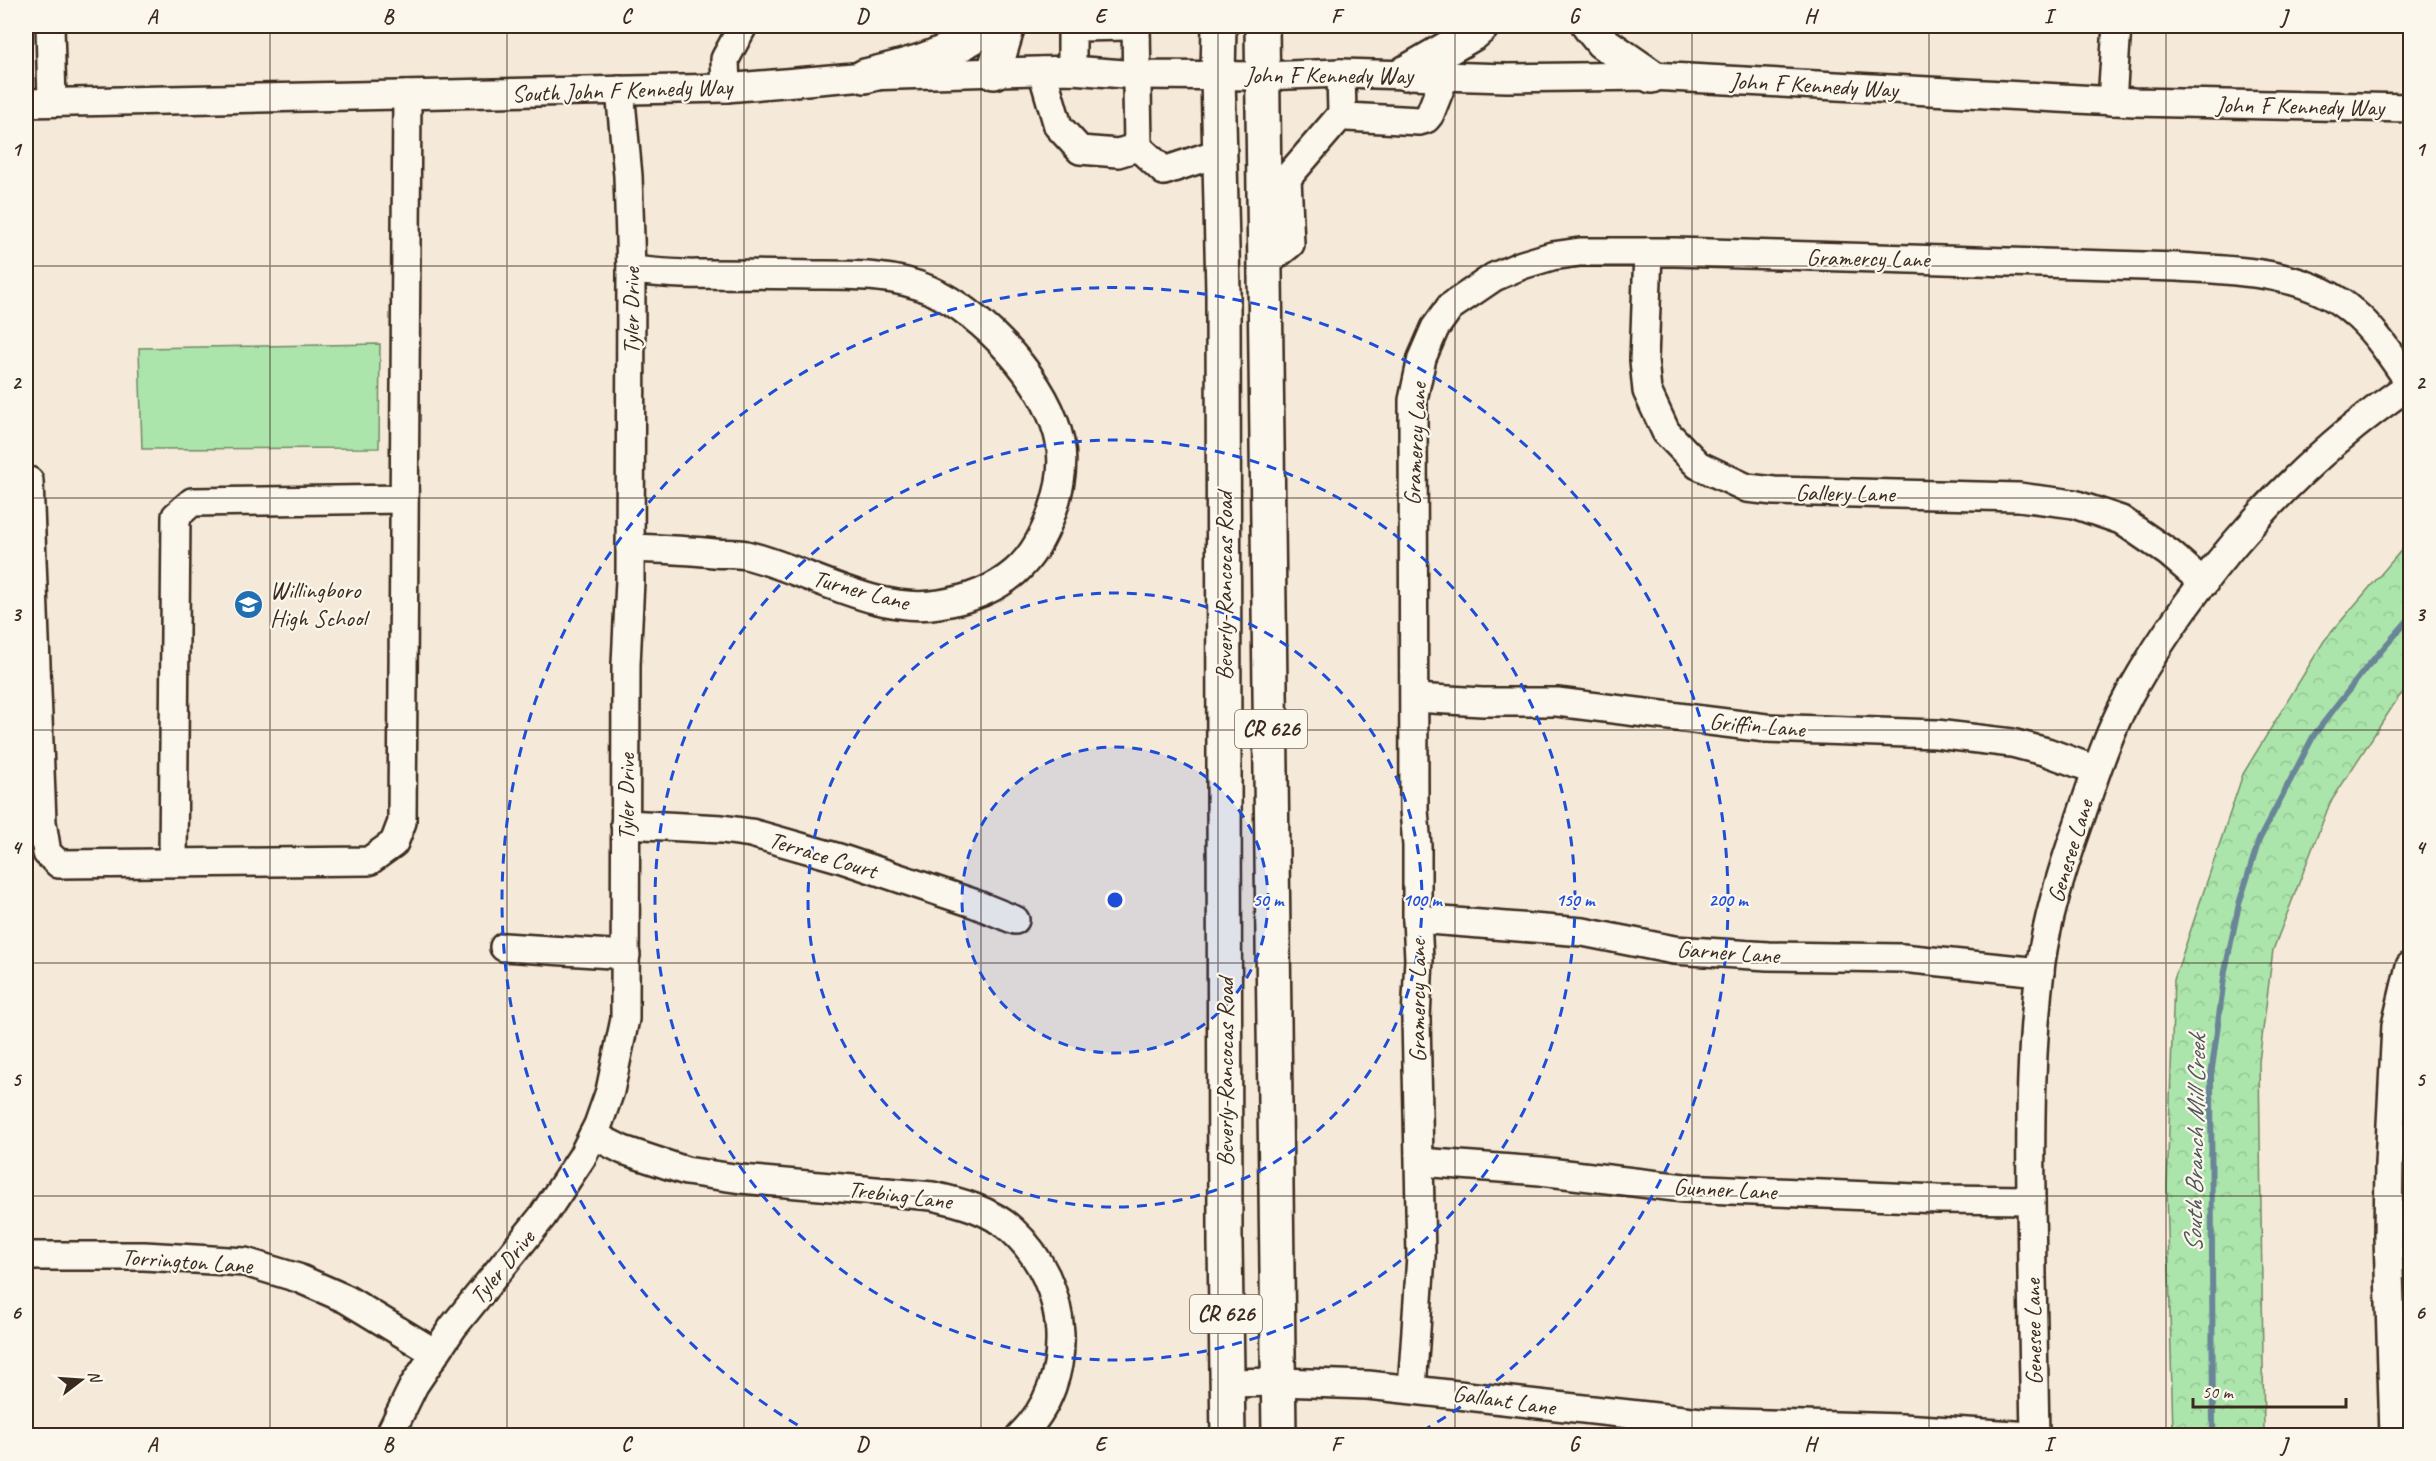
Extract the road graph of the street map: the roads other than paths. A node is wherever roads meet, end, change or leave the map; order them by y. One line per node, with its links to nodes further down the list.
1 (50, 26): 27 (street)
2 (743, 26): 23 (street)
3 (989, 26): 19 (main road)
4 (1008, 26): 14 (main road)
5 (1128, 26): 12 (street)
6 (1136, 26): 17 (street)
7 (1219, 26): 18 (main road, Beverly-Rancocas Road / CR 626)
8 (1262, 26): 20 (main road, Beverly-Rancocas Road / CR 626)
9 (1482, 26): 16 (main road)
10 (1589, 26): 22 (main road)
11 (2116, 26): 26 (street)
12 (1072, 70): 13 (street, South John F Kennedy Way); 17 (street, South John F Kennedy Way)
13 (1042, 71): 14 (street, South John F Kennedy Way); 31 (street)
14 (994, 72): 19 (street, South John F Kennedy Way)
15 (1341, 73): 16 (street, John F Kennedy Way); 20 (street, John F Kennedy Way); 30 (street)
16 (1405, 73): 21 (street, John F Kennedy Way)
17 (1137, 75): 18 (street, South John F Kennedy Way); 31 (street)
18 (1218, 75): 20 (street, John F Kennedy Way); 32 (main road, Beverly-Rancocas Road / CR 626)
19 (865, 76): 23 (street, South John F Kennedy Way)
20 (1263, 76): 33 (main road, Beverly-Rancocas Road / CR 626)
21 (1445, 76): 22 (street, John F Kennedy Way); 30 (street)
22 (1650, 76): 26 (street, John F Kennedy Way)
23 (726, 88): 24 (street, South John F Kennedy Way)
24 (620, 90): 25 (street, South John F Kennedy Way); 35 (street, Tyler Drive)
25 (407, 95): 27 (street, South John F Kennedy Way); 38 (street)
26 (2112, 100): 29 (street, John F Kennedy Way)
27 (52, 102): 28 (street, South John F Kennedy Way)
28 (26, 103)
29 (2410, 108)
30 (1342, 114): 33 (street)
31 (1138, 147): 32 (street)
32 (1221, 152): 58 (main road, Beverly-Rancocas Road / CR 626)
33 (1275, 178): 57 (main road, Beverly-Rancocas Road / CR 626)
34 (1648, 252): 36 (street, Gramercy Lane); 40 (street, Gallery Lane); 41 (street, Gramercy Lane)
35 (631, 270): 39 (street, Tyler Drive); 39 (street, Turner Lane)
36 (2410, 384): 40 (street, Genesee Lane)
37 (29, 481): 44 (street)
38 (404, 499): 44 (street); 44 (street)
39 (630, 548): 43 (street, Tyler Drive)
40 (2204, 583): 42 (street, Genesee Lane)
41 (1415, 698): 42 (street, Griffin Lane); 45 (street, Gramercy Lane)
42 (2096, 770): 50 (street, Genesee Lane)
43 (625, 824): 46 (street, Terrace Court); 48 (street, Tyler Drive)
44 (173, 862)
45 (1417, 919): 50 (street, Garner Lane); 52 (street, Gramercy Lane)
46 (1015, 920)
47 (504, 947): 48 (street)
48 (626, 955): 51 (street, Tyler Drive)
49 (2410, 966): 53 (street)
50 (2040, 972): 54 (street, Genesee Lane)
51 (593, 1135): 56 (street, Tyler Drive); 61 (street, Trebing Lane)
52 (1420, 1162): 54 (street, Gunner Lane); 59 (street, Gramercy Lane)
53 (2399, 1163): 65 (street)
54 (2031, 1200): 64 (street, Genesee Lane)
55 (26, 1256): 56 (street, Torrington Lane)
56 (435, 1353): 60 (street, Tyler Drive)
57 (1279, 1382): 58 (street, Gallant Lane); 59 (street, Gallant Lane); 63 (main road, Beverly-Rancocas Road / CR 626)
58 (1227, 1383): 62 (main road, Beverly-Rancocas Road / CR 626)
59 (1412, 1389): 64 (street, Gallant Lane)
60 (390, 1436)
61 (1020, 1436)
62 (1228, 1436)
63 (1279, 1436)
64 (2034, 1436)
65 (2394, 1436)

